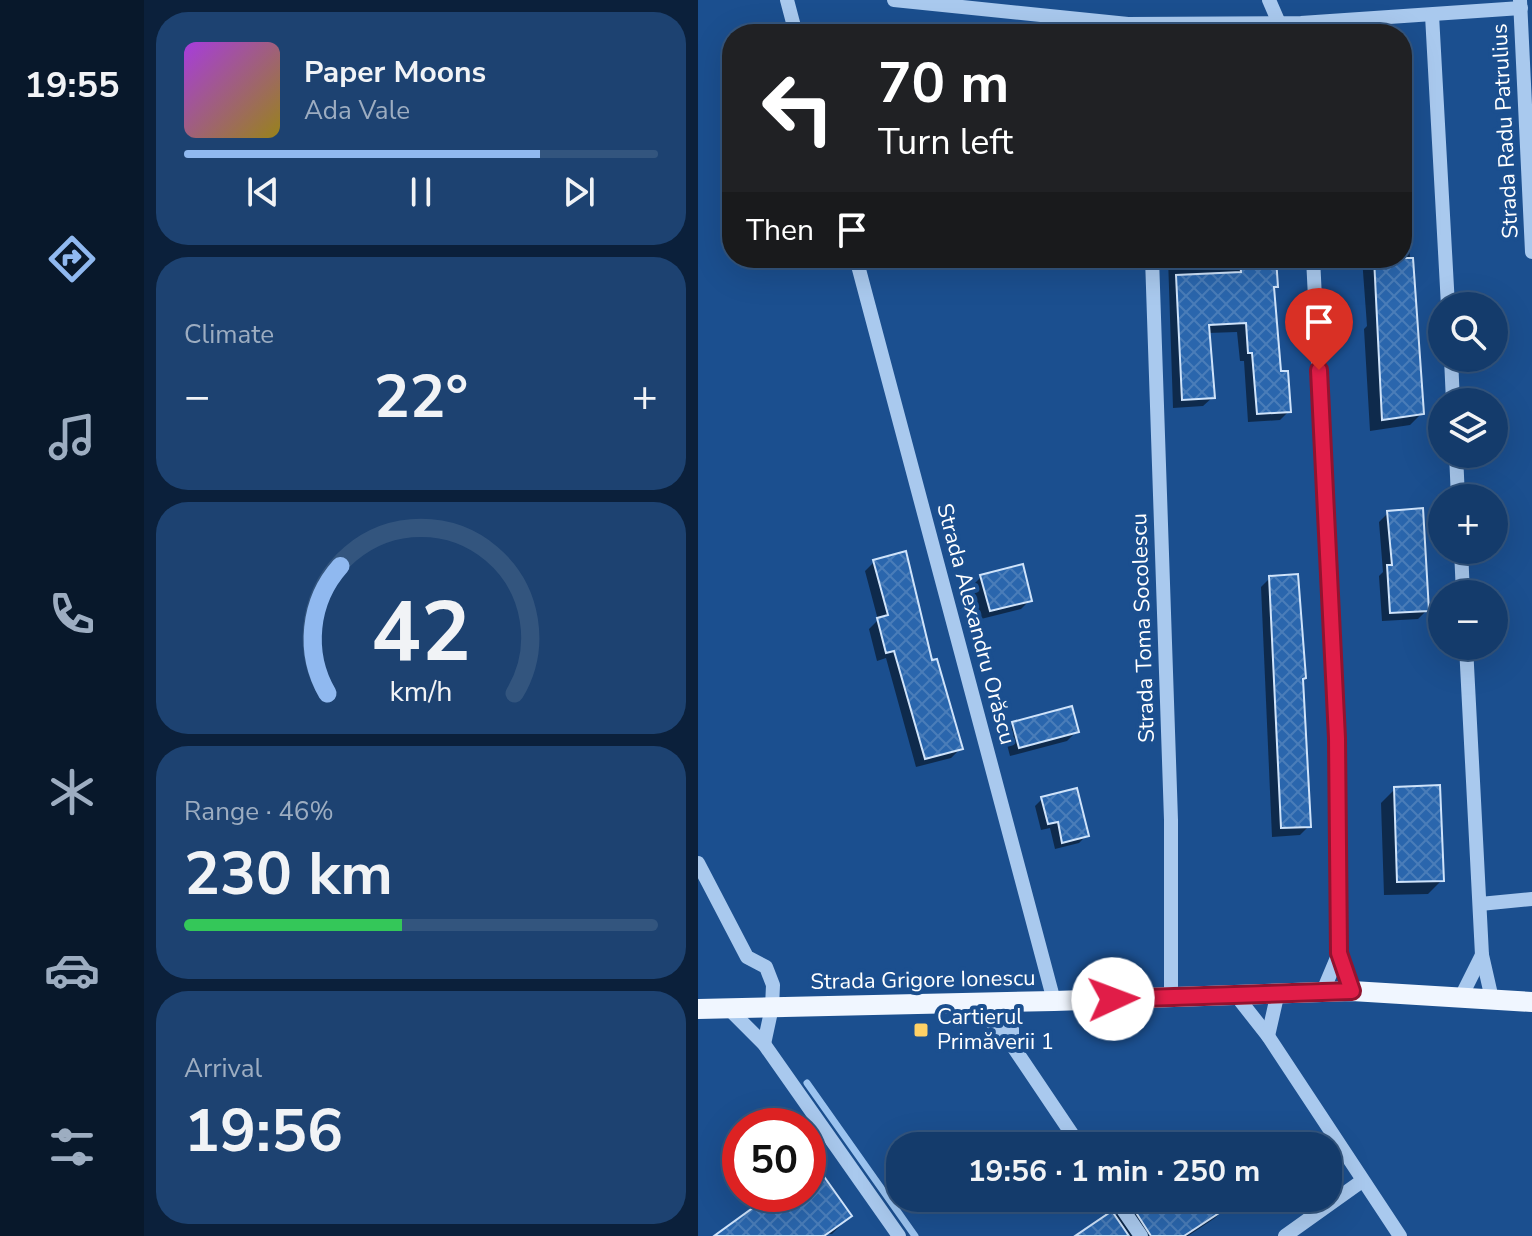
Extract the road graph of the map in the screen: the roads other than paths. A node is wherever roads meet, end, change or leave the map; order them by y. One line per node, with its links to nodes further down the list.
1 (787, 0): 8 (street)
2 (894, 0): 5 (street)
3 (1269, 0): 7 (street)
4 (1520, 4): 6 (street); 13 (street, Strada Radu Patrulius)
5 (1010, 7): 9 (street)
6 (1432, 15): 12 (street); 17 (street)
7 (1279, 23): 10 (street); 11 (street)
8 (793, 24)
9 (1114, 24)
10 (1256, 24)
11 (1283, 24)
12 (1341, 24)
13 (1532, 252)
14 (859, 268): 31 (street, Strada Alexandru Orăscu)
15 (1152, 268): 28 (street, Strada Toma Socolescu)
16 (1314, 268): 22 (street)
17 (1447, 292)
18 (1467, 660): 21 (street)
19 (698, 863): 35 (street)
20 (1532, 899): 21 (street)
21 (1480, 904): 23 (street)
22 (1339, 953): 24 (street); 25 (street)
23 (1482, 955): 29 (street); 30 (street)
24 (1323, 991): 25 (main road, Strada Grigore Ionescu); 26 (main road, Strada Grigore Ionescu)
25 (1352, 991): 29 (main road, Strada Grigore Ionescu)
26 (1278, 992): 27 (main road, Strada Grigore Ionescu); 38 (street)
27 (1235, 994): 28 (main road, Strada Grigore Ionescu); 38 (street)
28 (1171, 997): 31 (main road, Strada Grigore Ionescu)
29 (1461, 997): 30 (main road, Strada Grigore Ionescu)
30 (1492, 999): 33 (main road, Strada Grigore Ionescu)
31 (1054, 1001): 32 (main road, Strada Grigore Ionescu)
32 (1012, 1002): 34 (main road, Strada Grigore Ionescu); 40 (street)
33 (1532, 1002)
34 (975, 1003): 35 (main road, Strada Grigore Ionescu); 40 (street)
35 (772, 1007): 36 (main road, Strada Grigore Ionescu); 39 (street)
36 (728, 1008): 37 (main road, Strada Grigore Ionescu); 39 (street)
37 (698, 1009)
38 (1268, 1036): 42 (street)
39 (764, 1044): 44 (street)
40 (1012, 1045): 41 (street)
41 (1071, 1132)
42 (1362, 1181): 46 (street); 47 (street)
43 (1125, 1212): 45 (street)
44 (899, 1236)
45 (1141, 1236)
46 (1285, 1236)
47 (1400, 1236)

